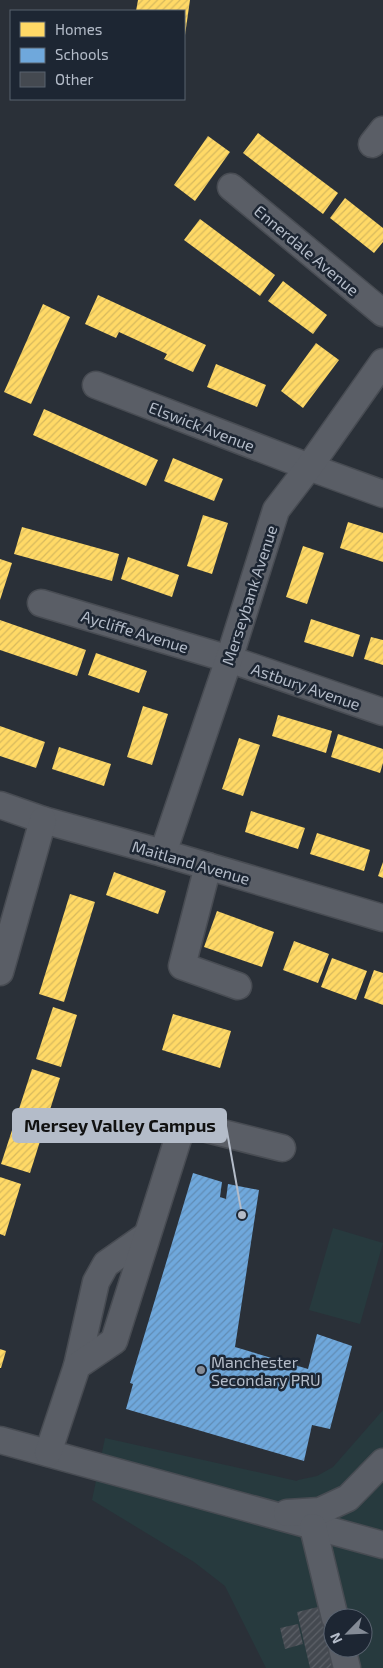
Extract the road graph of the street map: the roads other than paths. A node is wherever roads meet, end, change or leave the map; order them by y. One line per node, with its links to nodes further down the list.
1 (231, 187): 2 (street, Ennerdale Avenue)
2 (383, 313)
3 (383, 362): 5 (street, Merseybank Avenue)
4 (96, 385): 5 (street, Elswick Avenue)
5 (308, 467): 6 (street, Elswick Avenue); 8 (street, Merseybank Avenue)
6 (383, 494)
7 (41, 603): 8 (street, Aycliffe Avenue)
8 (229, 660): 9 (street, Astbury Avenue); 12 (street, Merseybank Avenue)
9 (383, 712)
10 (0, 805): 11 (street, Maitland Avenue)
11 (43, 820): 12 (street, Maitland Avenue); 15 (street)
12 (163, 853): 13 (street, Maitland Avenue)
13 (208, 866): 14 (street, Maitland Avenue); 16 (street)
14 (383, 918)
15 (0, 972)
16 (238, 986)
17 (282, 1148): 18 (street)
18 (146, 1236): 19 (street); 19 (street)
19 (77, 1366): 21 (street)
20 (0, 1440): 21 (street)
21 (48, 1453): 23 (street)
22 (383, 1462): 23 (street)
23 (268, 1514): 24 (street)
24 (313, 1527): 25 (street); 26 (street)
25 (383, 1545)
26 (333, 1608)

